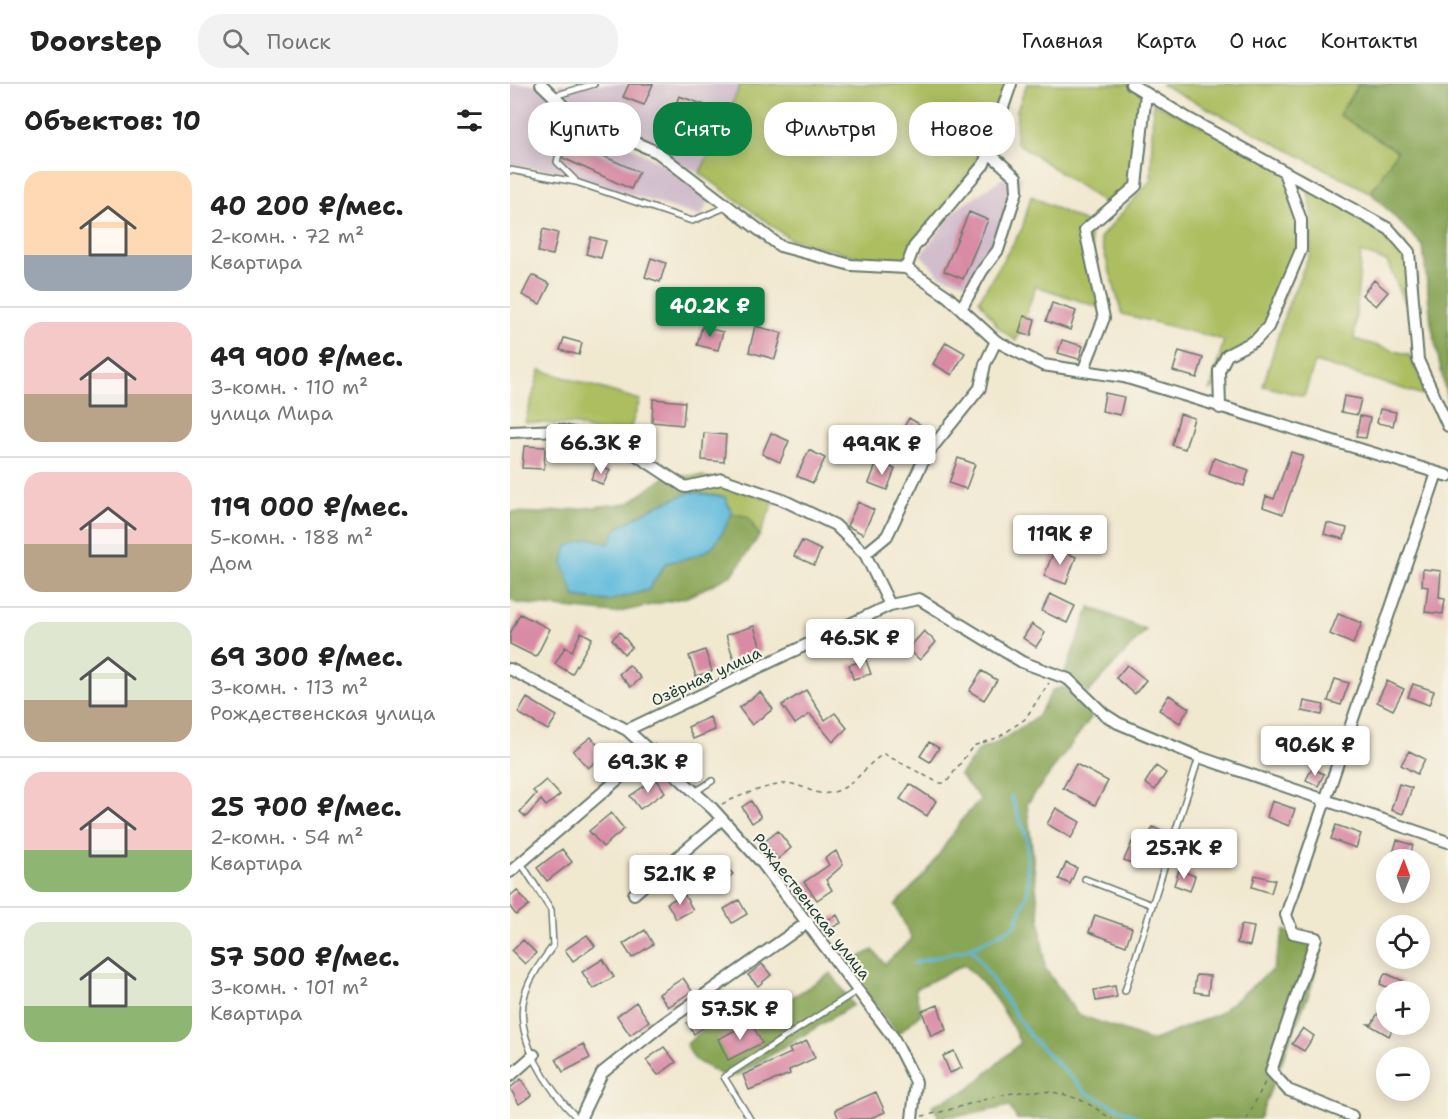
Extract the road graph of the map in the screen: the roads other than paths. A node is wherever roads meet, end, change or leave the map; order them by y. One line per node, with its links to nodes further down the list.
1 (541, 84): 6 (street)
2 (594, 84): 6 (lane)
3 (1011, 84): 8 (street)
4 (1131, 84): 5 (street)
5 (1146, 93): 14 (street); 20 (street)
6 (552, 96): 7 (street)
7 (559, 102)
8 (1005, 102)
9 (641, 145): 16 (street)
10 (558, 156): 15 (lane)
11 (987, 156): 17 (street)
12 (992, 156): 18 (street)
13 (510, 170): 15 (lane)
14 (1284, 172): 21 (street); 22 (street)
15 (576, 182): 16 (lane)
16 (726, 207): 17 (street)
17 (906, 268): 18 (street)
18 (961, 309): 19 (street)
19 (996, 341): 20 (street); 25 (street)
20 (1083, 371): 21 (street)
21 (1220, 408): 24 (street)
22 (1448, 426)
23 (510, 432): 25 (street)
24 (1443, 475): 33 (street)
25 (865, 554): 26 (street)
26 (890, 604): 28 (street, Озёрная улица); 30 (street, Озёрная улица)
27 (510, 669): 28 (street, Рождественская улица)
28 (627, 730): 29 (street, Рождественская улица)
29 (652, 750): 32 (street, Рождественская улица); 36 (street)
30 (1199, 757): 33 (street, Озёрная улица); 40 (lane)
31 (712, 781): 32 (lane)
32 (695, 792): 34 (street, Рождественская улица)
33 (1324, 800): 35 (street, Озёрная улица); 46 (street)
34 (722, 819): 39 (street); 41 (street, Рождественская улица)
35 (1448, 842)
36 (521, 863): 37 (street); 44 (lane)
37 (510, 872)
38 (1085, 879): 40 (lane)
39 (634, 894)
40 (1152, 905): 43 (lane)
41 (808, 921): 42 (street, Рождественская улица); 48 (street)
42 (859, 989): 47 (street, Рождественская улица); 49 (lane)
43 (1125, 991)
44 (534, 1055): 45 (street); 48 (lane)
45 (510, 1076)
46 (1352, 1116)
47 (914, 1118)
48 (579, 1119)
49 (750, 1119)

